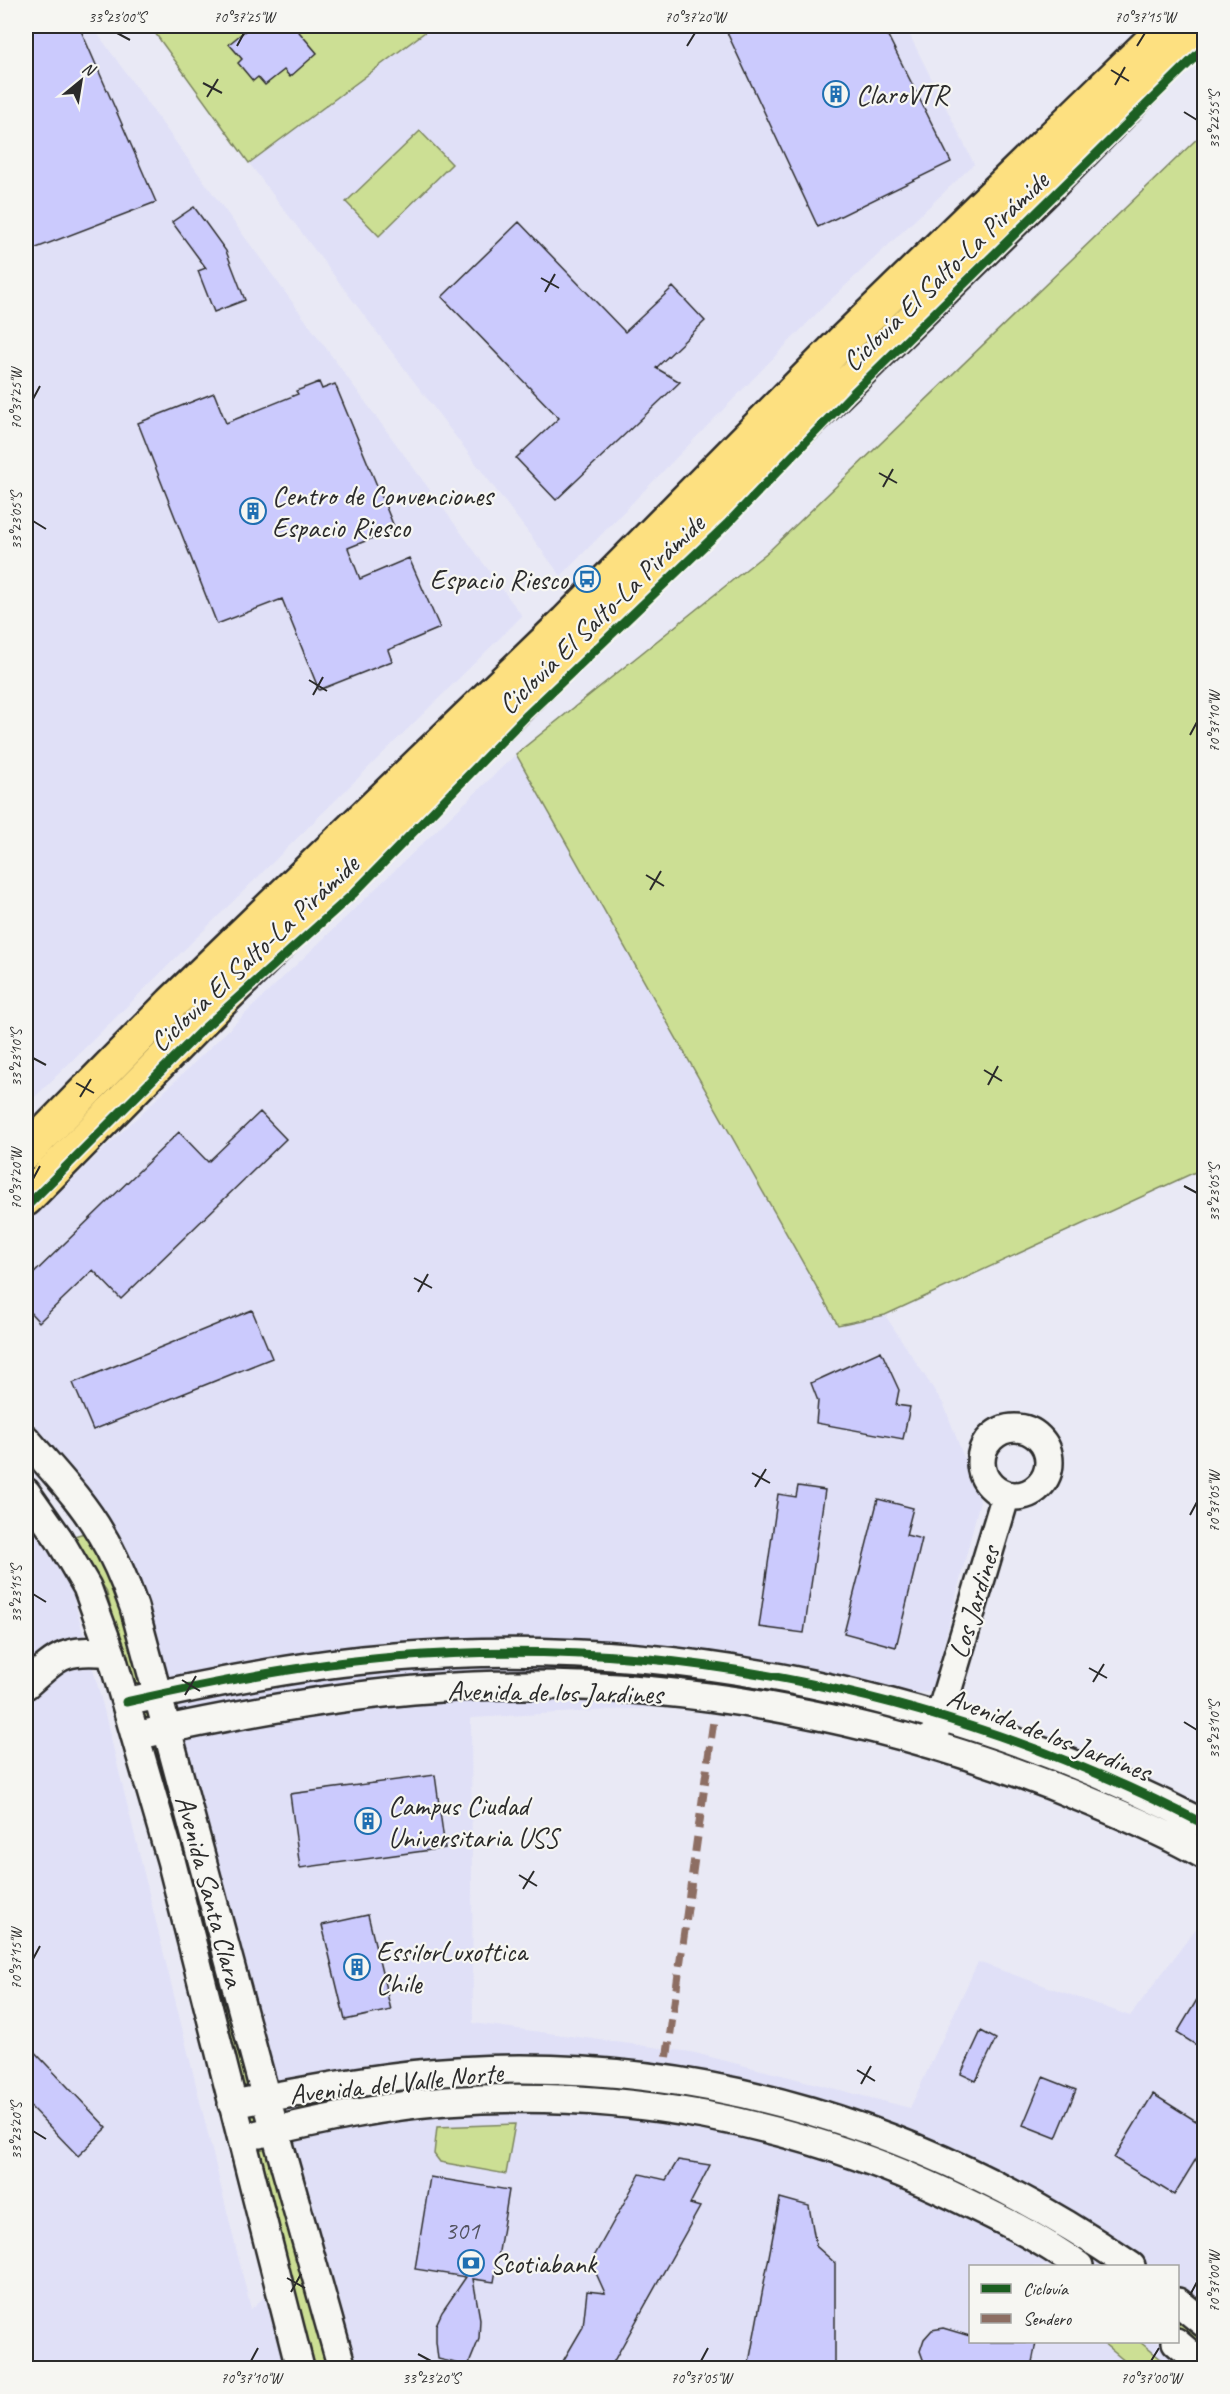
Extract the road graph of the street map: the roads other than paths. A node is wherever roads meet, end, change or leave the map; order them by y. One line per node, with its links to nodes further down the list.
1 (1167, 26): 3 (main road)
2 (1204, 28): 4 (main road)
3 (26, 1152)
4 (26, 1199)
5 (26, 1439): 14 (street, Avenida Santa Clara)
6 (26, 1492): 8 (street, Avenida Santa Clara)
7 (1006, 1495): 16 (street, Los Jardines)
8 (111, 1653): 11 (street); 15 (street, Avenida Santa Clara)
9 (469, 1653): 10 (street, Avenida de los Jardines); 12 (street); 14 (street, Avenida de los Jardines)
10 (502, 1653): 13 (street); 16 (street, Avenida de los Jardines)
11 (26, 1685)
12 (473, 1686): 13 (street, Avenida de los Jardines); 17 (street, Avenida de los Jardines)
13 (504, 1686): 19 (street, Avenida de los Jardines)
14 (158, 1695): 15 (street, Avenida de los Jardines); 17 (street, Avenida Santa Clara)
15 (126, 1702): 18 (street, Avenida Santa Clara)
16 (940, 1716): 19 (street, Los Jardines); 20 (street, Avenida de los Jardines)
17 (167, 1729): 18 (street, Avenida de los Jardines); 24 (street, Avenida Santa Clara)
18 (135, 1736): 25 (street, Avenida Santa Clara)
19 (931, 1744): 21 (street, Avenida de los Jardines)
20 (1204, 1824)
21 (1204, 1855)
22 (691, 2083): 23 (street, Avenida del Valle Norte); 24 (street, Avenida del Valle Norte); 26 (street)
23 (724, 2089): 27 (street); 30 (street, Avenida del Valle Norte)
24 (266, 2098): 25 (street, Avenida del Valle Norte); 28 (street, Avenida Santa Clara)
25 (232, 2104): 29 (street, Avenida Santa Clara)
26 (687, 2111): 27 (street, Avenida del Valle Norte); 28 (street, Avenida del Valle Norte)
27 (720, 2118): 32 (street, Avenida del Valle Norte)
28 (276, 2130): 29 (street, Avenida del Valle Norte); 40 (street, Avenida Santa Clara)
29 (241, 2139): 39 (street, Avenida Santa Clara)
30 (1061, 2221): 31 (street, Avenida del Valle Norte); 32 (street)
31 (1090, 2238): 33 (street); 34 (street, Avenida del Valle Norte)
32 (1046, 2245): 33 (street, Avenida del Valle Norte)
33 (1077, 2265)
34 (1130, 2265)
35 (1179, 2303): 36 (street)
36 (1204, 2323)
37 (1177, 2343): 38 (street)
38 (1204, 2366)
39 (300, 2368)
40 (342, 2368)

